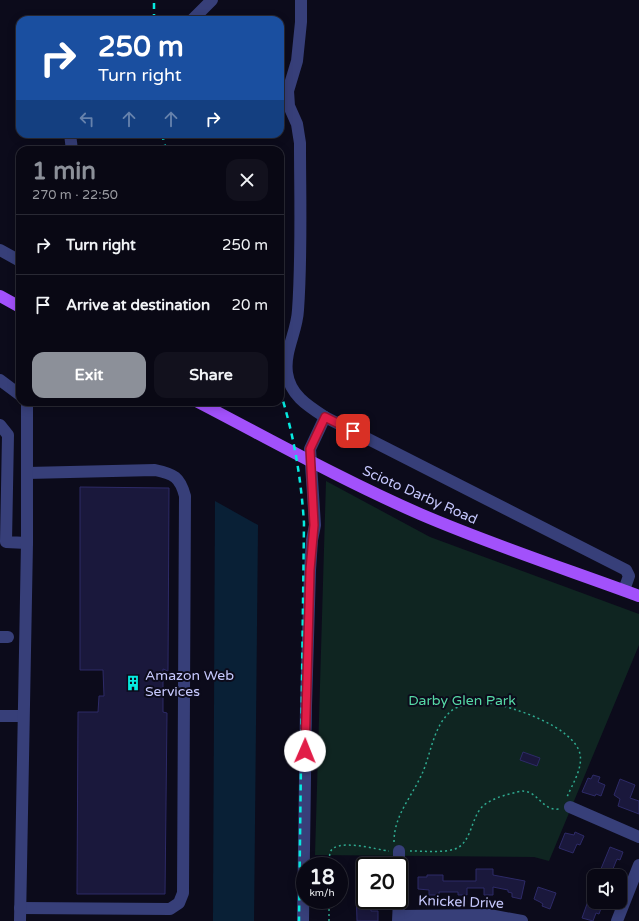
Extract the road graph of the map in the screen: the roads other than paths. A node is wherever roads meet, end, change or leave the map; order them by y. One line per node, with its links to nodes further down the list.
1 (212, 0): 3 (street)
2 (301, 0): 14 (street)
3 (196, 16)
4 (0, 250): 5 (street)
5 (16, 259)
6 (0, 296): 7 (main road)
7 (16, 305)
8 (0, 380): 10 (street)
9 (0, 392): 11 (street)
10 (16, 392)
11 (16, 394)
12 (27, 406): 16 (street)
13 (206, 406): 18 (main road, Scioto Darby Road)
14 (325, 417): 18 (street); 30 (street)
15 (0, 425): 17 (street)
16 (27, 473): 17 (street); 27 (street)
17 (27, 543): 21 (street)
18 (624, 590): 19 (main road, Scioto Darby Road)
19 (639, 596)
20 (0, 716): 21 (street)
21 (23, 716): 27 (street)
22 (567, 806): 23 (street)
23 (639, 837)
24 (396, 851): 25 (street)
25 (397, 857)
26 (639, 865): 32 (street)
27 (20, 908): 29 (street)
28 (398, 918): 31 (street, Knickel Drive)
29 (20, 921)
30 (303, 921)
31 (522, 921)
32 (617, 921)

